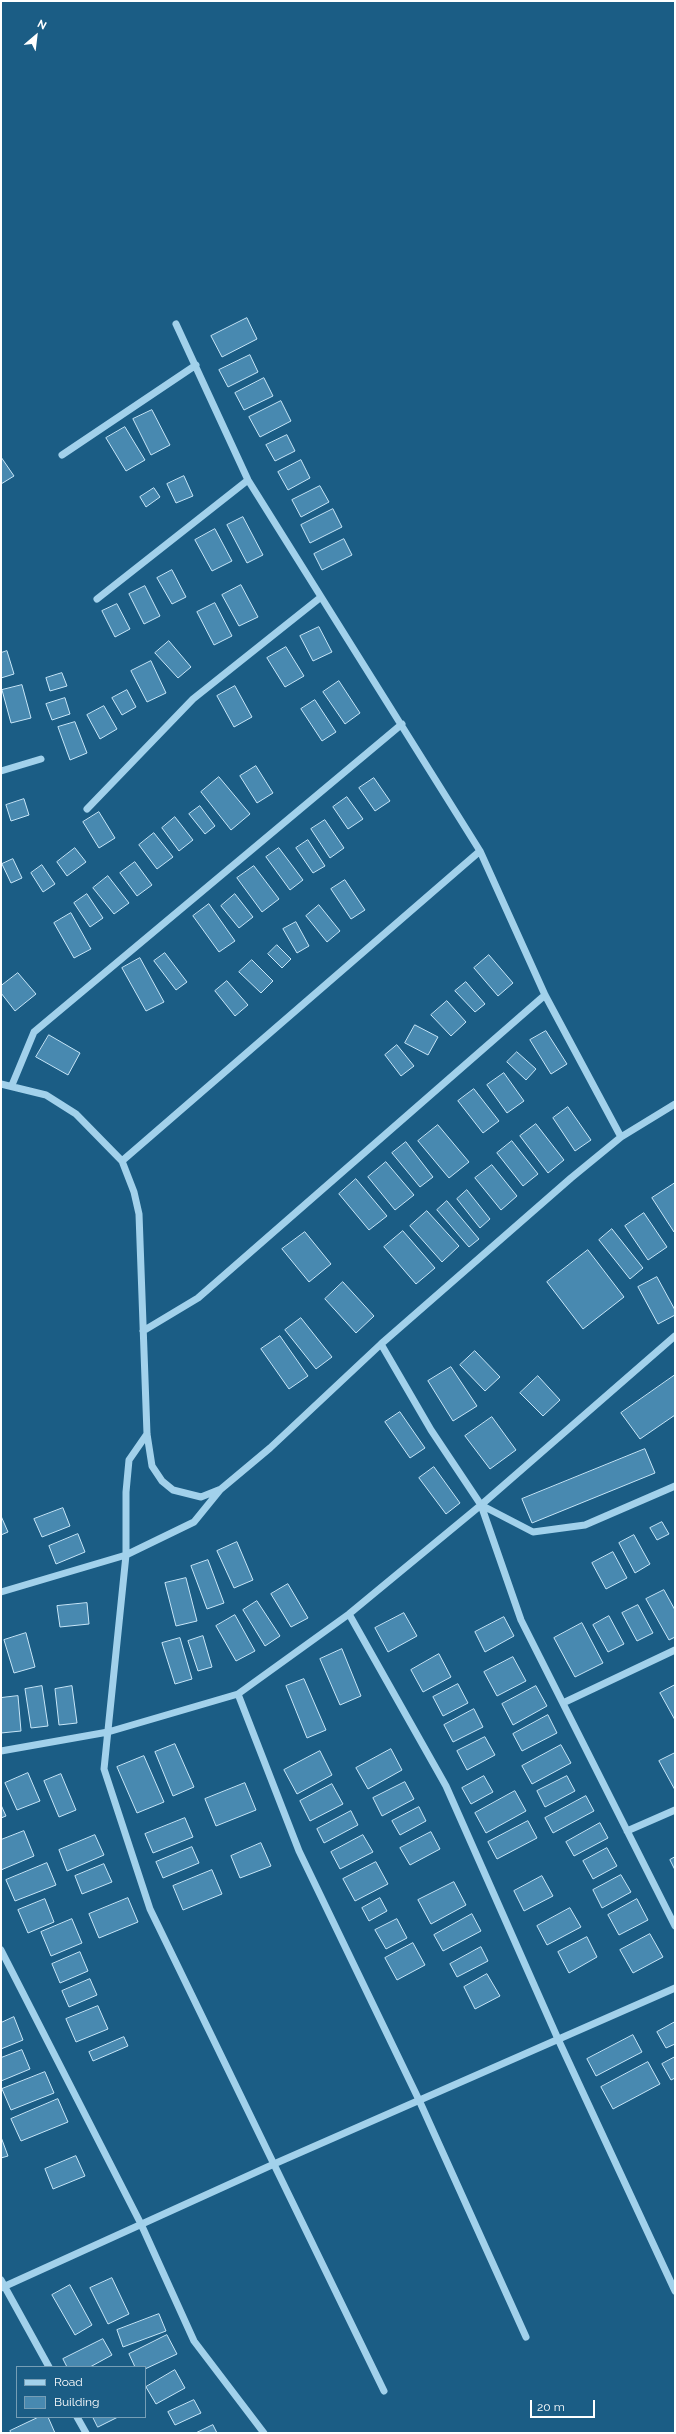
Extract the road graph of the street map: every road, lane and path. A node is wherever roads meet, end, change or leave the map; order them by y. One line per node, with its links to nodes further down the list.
1 (176, 324): 2 (street)
2 (196, 365): 3 (street); 4 (street)
3 (62, 455)
4 (248, 480): 5 (street); 6 (street)
5 (321, 597): 7 (street); 10 (street)
6 (97, 599)
7 (402, 724): 11 (street); 14 (street)
8 (41, 759): 9 (street)
9 (1, 771)
10 (87, 809)
11 (480, 851): 12 (street); 17 (street)
12 (545, 995): 16 (street); 18 (street)
13 (1, 1084): 14 (street)
14 (12, 1085): 17 (street)
15 (675, 1104): 16 (street)
16 (621, 1137): 20 (street)
17 (122, 1161): 18 (street)
18 (143, 1331): 21 (street)
19 (675, 1336): 24 (street)
20 (380, 1344): 23 (street); 24 (street)
21 (147, 1434): 23 (street); 25 (street)
22 (675, 1486): 24 (street)
23 (221, 1489): 25 (street)
24 (481, 1505): 27 (street); 30 (street)
25 (126, 1556): 26 (street); 31 (street)
26 (1, 1592)
27 (349, 1614): 29 (street); 38 (street)
28 (675, 1650): 30 (street)
29 (238, 1694): 31 (street); 39 (street)
30 (563, 1704): 34 (street)
31 (108, 1732): 32 (street); 40 (street)
32 (1, 1751)
33 (675, 1810): 34 (street)
34 (627, 1831): 35 (street)
35 (675, 1926)
36 (1, 1950): 41 (street)
37 (675, 1988): 38 (street)
38 (558, 2039): 39 (street); 43 (street)
39 (419, 2100): 40 (street); 44 (street)
40 (274, 2164): 41 (street); 46 (street)
41 (141, 2224): 42 (street); 49 (street)
42 (2, 2285): 45 (street)
43 (675, 2291)
44 (526, 2337)
45 (48, 2366)
46 (384, 2391)
47 (78, 2418): 48 (street)
48 (86, 2433)
49 (264, 2433)

